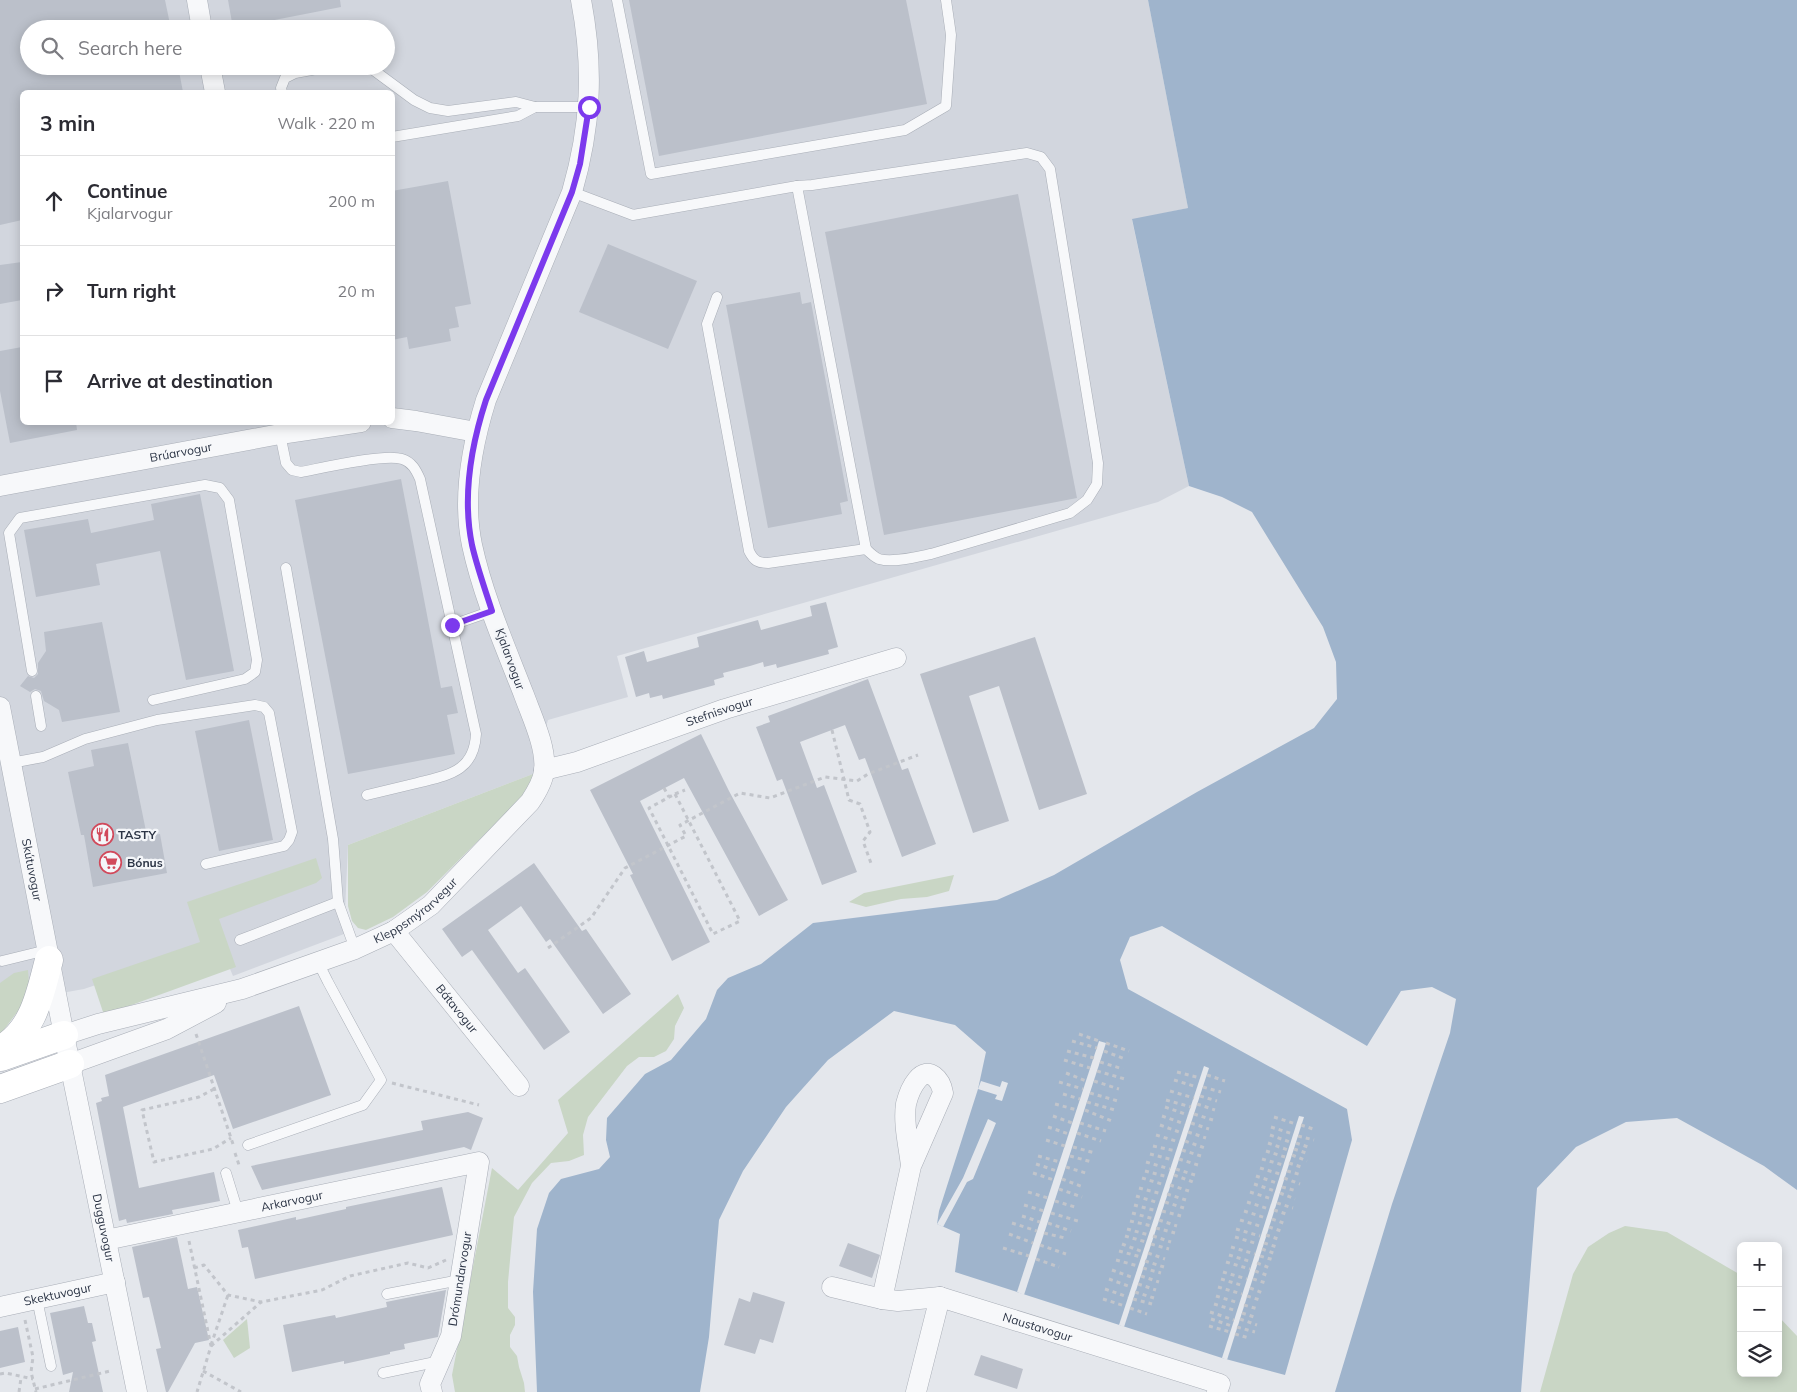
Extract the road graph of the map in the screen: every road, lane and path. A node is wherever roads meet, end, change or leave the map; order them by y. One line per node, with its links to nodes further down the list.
1 (197, 0): 5 (street)
2 (581, 0): 12 (street, Kjalarvogur)
3 (617, 0): 4 (lane)
4 (946, 0)
5 (200, 20)
6 (212, 75): 9 (street)
7 (291, 75): 10 (lane)
8 (380, 75): 11 (lane)
9 (215, 90)
10 (282, 90)
11 (535, 107): 12 (lane); 13 (lane)
12 (589, 107): 15 (street, Kjalarvogur)
13 (395, 136)
14 (797, 186): 15 (lane); 22 (lane); 22 (lane)
15 (572, 192): 20 (street, Kjalarvogur)
16 (716, 296): 22 (lane)
17 (395, 418): 20 (street)
18 (320, 425): 19 (street, Brúarvogur)
19 (279, 428): 21 (street, Brúarvogur); 25 (lane)
20 (476, 432): 24 (street, Kjalarvogur)
21 (0, 486)
22 (866, 549)
23 (286, 568): 46 (lane)
24 (492, 611): 25 (lane); 35 (street, Kjalarvogur)
25 (452, 625): 40 (lane)
26 (896, 658): 35 (street, Stefnisvogur)
27 (32, 671): 29 (lane)
28 (36, 696): 31 (lane)
29 (154, 700)
30 (0, 706): 34 (street, Skútuvogur)
31 (41, 726)
32 (832, 730): 36 (path)
33 (918, 755): 36 (path)
34 (11, 763): 44 (lane); 51 (street, Skútuvogur)
35 (544, 770): 47 (street, Kleppsmýrarvegur)
36 (843, 778): 42 (path); 45 (path)
37 (664, 788): 41 (path)
38 (685, 790): 39 (path)
39 (675, 794): 41 (path); 42 (path)
40 (367, 795)
41 (669, 797): 43 (path)
42 (688, 820): 43 (path); 43 (path)
43 (668, 845): 49 (path)
44 (206, 864)
45 (872, 866)
46 (338, 902): 48 (lane); 50 (lane)
47 (394, 931): 50 (street, Kleppsmýrarvegur); 86 (street, Bátavogur)
48 (240, 940)
49 (548, 948)
50 (355, 949): 53 (street, Kleppsmýrarvegur)
51 (48, 955): 52 (lane); 56 (street, Skútuvogur); 62 (street)
52 (2, 961)
53 (318, 962): 54 (street, Kleppsmýrarvegur); 80 (lane)
54 (242, 989): 56 (street, Kleppsmýrarvegur); 71 (street, Kleppsmýrarvegur)
55 (1079, 1034): 58 (path)
56 (64, 1035): 66 (street, Kleppsmýrarvegur); 71 (street, Dugguvogur)
57 (1072, 1041): 61 (path)
58 (1099, 1041)
59 (198, 1042): 89 (path)
60 (1106, 1043): 65 (path)
61 (1097, 1048)
62 (0, 1050)
63 (1067, 1051): 67 (path)
64 (1104, 1051): 68 (path)
65 (1129, 1051)
66 (0, 1057)
67 (1094, 1058)
68 (1125, 1059)
69 (1064, 1060): 72 (path)
70 (1100, 1062): 73 (path)
71 (70, 1064): 90 (street, Kleppsmýrarvegur); 282 (street, Dugguvogur)
72 (1090, 1068)
73 (1123, 1068)
74 (1097, 1072): 79 (path)
75 (1177, 1072): 78 (path)
76 (1066, 1073): 81 (path)
77 (1207, 1075): 84 (path)
78 (1200, 1078)
79 (1125, 1079)
80 (381, 1080): 106 (path); 150 (lane)
81 (1086, 1080)
82 (1174, 1080): 87 (path)
83 (1094, 1081): 92 (path)
84 (1225, 1081)
85 (1059, 1082): 91 (path)
86 (519, 1086)
87 (1197, 1087)
88 (1203, 1087): 94 (path)
89 (214, 1088): 140 (path); 140 (path)
90 (0, 1089)
91 (1083, 1089)
92 (1119, 1089)
93 (1170, 1091): 98 (path)
94 (1221, 1092)
95 (1090, 1093): 101 (path)
96 (1063, 1094): 99 (path)
97 (1200, 1096): 102 (path)
98 (1194, 1098)
99 (1080, 1100)
100 (1166, 1100): 108 (path)
101 (1118, 1101)
102 (1217, 1101)
103 (1087, 1102): 111 (path)
104 (1055, 1104): 109 (path)
105 (1197, 1104): 112 (path)
106 (479, 1105)
107 (1165, 1107): 114 (path)
108 (1191, 1107)
109 (1077, 1110)
110 (1085, 1110): 119 (path)
111 (1115, 1110)
112 (1215, 1110)
113 (1194, 1114): 118 (path)
114 (1188, 1115)
115 (1053, 1116): 120 (path)
116 (1162, 1116): 123 (path)
117 (1274, 1117): 124 (path)
118 (1213, 1120)
119 (1112, 1121)
120 (1072, 1123)
121 (1080, 1123): 131 (path)
122 (1191, 1123): 129 (path)
123 (1185, 1124)
124 (1296, 1124)
125 (1160, 1125): 134 (path)
126 (1301, 1125): 130 (path)
127 (1048, 1127): 135 (path)
128 (1271, 1127): 136 (path)
129 (1209, 1129)
130 (1316, 1130)
131 (1106, 1131)
132 (1077, 1132): 144 (path)
133 (1188, 1132): 141 (path)
134 (1182, 1133)
135 (1069, 1134)
136 (1293, 1134)
137 (1156, 1135): 146 (path)
138 (1270, 1135): 147 (path)
139 (1298, 1136): 143 (path)
140 (231, 1138): 197 (path)
141 (1206, 1138)
142 (1046, 1140): 151 (path)
143 (1314, 1140)
144 (1101, 1141)
145 (1185, 1141): 154 (path)
146 (1179, 1142)
147 (1290, 1142)
148 (1296, 1143): 155 (path)
149 (1268, 1144): 157 (path)
150 (248, 1145)
151 (1065, 1146)
152 (1153, 1146): 159 (path)
153 (1073, 1147): 161 (path)
154 (1205, 1148)
155 (1311, 1148)
156 (1182, 1150): 167 (path)
157 (1288, 1150)
158 (1294, 1150): 163 (path)
159 (1176, 1151)
160 (1266, 1151): 168 (path)
161 (1095, 1153)
162 (1150, 1154): 171 (path)
163 (1309, 1154)
164 (1292, 1155): 172 (path)
165 (1038, 1156): 174 (path)
166 (1070, 1156): 175 (path)
167 (1201, 1156)
168 (1286, 1157)
169 (1179, 1159): 179 (path)
170 (1262, 1159): 180 (path)
171 (1173, 1160)
172 (1307, 1161)
173 (479, 1162): 244 (street, Arkarvogur); 298 (street, Drómundarvogur)
174 (1060, 1162)
175 (1092, 1162)
176 (1146, 1162): 185 (path)
177 (1289, 1163): 184 (path)
178 (1036, 1164): 187 (path)
179 (1198, 1165)
180 (1283, 1165)
181 (911, 1166): 357 (street)
182 (1066, 1167): 192 (path)
183 (1260, 1168): 193 (path)
184 (1304, 1168)
185 (1170, 1169)
186 (1176, 1169): 195 (path)
187 (1057, 1171)
188 (1145, 1171): 199 (path)
189 (1287, 1171): 196 (path)
190 (226, 1173): 244 (lane)
191 (1033, 1173): 202 (path)
192 (1089, 1174)
193 (1280, 1174)
194 (1174, 1175): 204 (path)
195 (1194, 1175)
196 (1302, 1175)
197 (243, 1176)
198 (1256, 1176): 205 (path)
199 (1168, 1177)
200 (1142, 1178): 208 (path)
201 (1284, 1178): 207 (path)
202 (1054, 1180)
203 (1062, 1180): 210 (path)
204 (1193, 1182)
205 (1277, 1183)
206 (1254, 1184): 214 (path)
207 (1300, 1184)
208 (1165, 1185)
209 (1170, 1186): 215 (path)
210 (1083, 1187)
211 (1282, 1187): 216 (path)
212 (1139, 1188): 220 (path)
213 (1059, 1189): 223 (path)
214 (1275, 1190)
215 (1189, 1191)
216 (1297, 1191)
217 (1028, 1192): 224 (path)
218 (1250, 1192): 225 (path)
219 (1280, 1193): 226 (path)
220 (1162, 1194)
221 (1168, 1194): 227 (path)
222 (1136, 1196): 231 (path)
223 (1082, 1197)
224 (1048, 1198)
225 (1272, 1198)
226 (1295, 1199)
227 (1186, 1200)
228 (1055, 1201): 235 (path)
229 (1165, 1202): 236 (path)
230 (1247, 1202): 237 (path)
231 (1159, 1203)
232 (1277, 1203): 238 (path)
233 (1024, 1205): 241 (path)
234 (1134, 1205): 242 (path)
235 (1076, 1207)
236 (1184, 1208)
237 (1269, 1208)
238 (1292, 1208)
239 (1162, 1210): 249 (path)
240 (1274, 1210): 247 (path)
241 (1044, 1211)
242 (1157, 1211)
243 (1244, 1211): 250 (path)
244 (238, 1212): 259 (street, Arkarvogur)
245 (1051, 1212): 255 (path)
246 (1132, 1213): 251 (path)
247 (1289, 1215)
248 (1022, 1216): 257 (path)
249 (1181, 1216)
250 (1266, 1218)
251 (1154, 1219)
252 (1272, 1219): 261 (path)
253 (1159, 1220): 263 (path)
254 (1240, 1220): 264 (path)
255 (1078, 1221)
256 (1130, 1221): 262 (path)
257 (1040, 1222)
258 (1012, 1223): 269 (path)
259 (185, 1224): 282 (street, Arkarvogur); 319 (path)
260 (1048, 1224): 270 (path)
261 (1286, 1224)
262 (1152, 1226)
263 (1177, 1226)
264 (1263, 1227)
265 (1269, 1227): 272 (path)
266 (1156, 1228): 273 (path)
267 (1127, 1229): 275 (path)
268 (1236, 1229): 279 (path)
269 (1037, 1231)
270 (1071, 1231)
271 (1044, 1232): 281 (path)
272 (1284, 1232)
273 (1175, 1233)
274 (1009, 1234): 284 (path)
275 (1149, 1235)
276 (1266, 1235): 283 (path)
277 (1125, 1236): 285 (path)
278 (1153, 1236): 286 (path)
279 (1260, 1236)
280 (1235, 1237): 290 (path)
281 (1065, 1238)
282 (106, 1240): 335 (street, Dugguvogur)
283 (1281, 1240)
284 (1033, 1242)
285 (1146, 1242)
286 (1171, 1242)
287 (1264, 1242): 293 (path)
288 (1122, 1244): 299 (path)
289 (1151, 1244): 295 (path)
290 (1258, 1244)
291 (1040, 1245): 301 (path)
292 (1230, 1247): 302 (path)
293 (1277, 1247)
294 (1003, 1248): 305 (path)
295 (1169, 1249)
296 (1262, 1249): 303 (path)
297 (1119, 1251): 307 (path)
298 (464, 1252): 333 (street, Drómundarvogur); 361 (path)
299 (1143, 1252)
300 (1148, 1253): 309 (path)
301 (1066, 1254)
302 (1254, 1254)
303 (1276, 1254)
304 (1229, 1255): 314 (path)
305 (1029, 1256)
306 (1260, 1256): 311 (path)
307 (1141, 1257)
308 (1036, 1258): 316 (path)
309 (1165, 1258)
310 (1116, 1260): 317 (path)
311 (1274, 1260)
312 (1145, 1261): 318 (path)
313 (1226, 1262): 323 (path)
314 (1252, 1262)
315 (1257, 1263): 321 (path)
316 (1059, 1266)
317 (1138, 1266)
318 (1164, 1267)
319 (194, 1268): 350 (path); 387 (path)
320 (1143, 1268): 326 (path)
321 (1270, 1268)
322 (1112, 1270): 329 (path)
323 (1250, 1270)
324 (1255, 1271): 328 (path)
325 (1223, 1272): 331 (path)
326 (1161, 1273)
327 (1140, 1276): 336 (path)
328 (1269, 1276)
329 (1134, 1278)
330 (1109, 1279): 341 (path)
331 (1247, 1279)
332 (1252, 1279): 337 (path)
333 (460, 1280): 348 (lane); 388 (street, Drómundarvogur)
334 (1221, 1280): 339 (path)
335 (115, 1282): 356 (street, Skektuvogur); 398 (street, Dugguvogur)
336 (1159, 1282)
337 (1266, 1283)
338 (1138, 1284): 345 (path)
339 (1244, 1286)
340 (832, 1287): 357 (street)
341 (1132, 1287)
342 (1218, 1287): 349 (path)
343 (1250, 1288): 347 (path)
344 (1105, 1289): 354 (path)
345 (1156, 1290)
346 (1135, 1292): 355 (path)
347 (1263, 1293)
348 (387, 1294)
349 (1242, 1294)
350 (228, 1295): 361 (path); 387 (path)
351 (1216, 1296): 362 (path)
352 (1247, 1296): 360 (path)
353 (940, 1297): 357 (street); 402 (street); 403 (street, Naustavogur)
354 (1128, 1297)
355 (1154, 1298)
356 (37, 1299): 367 (street, Skektuvogur); 389 (lane)
357 (882, 1299)
358 (1103, 1299): 366 (path)
359 (1133, 1299): 363 (path)
360 (1260, 1300)
361 (261, 1302): 387 (path)
362 (1239, 1303)
363 (1152, 1304)
364 (1214, 1304): 370 (path)
365 (1244, 1305): 369 (path)
366 (1125, 1306)
367 (0, 1307)
368 (1130, 1308): 373 (path)
369 (1258, 1309)
370 (1236, 1311)
371 (1210, 1312): 378 (path)
372 (1242, 1313): 374 (path)
373 (1147, 1314)
374 (1254, 1317)
375 (24, 1319): 395 (path)
376 (1211, 1319): 381 (path)
377 (1240, 1319): 379 (path)
378 (1234, 1320)
379 (1257, 1325)
380 (1209, 1326): 383 (path)
381 (1232, 1326)
382 (1237, 1327): 384 (path)
383 (1230, 1332)
384 (1255, 1332)
385 (1235, 1334): 386 (path)
386 (1249, 1338)
387 (211, 1346): 391 (path)
388 (440, 1361): 392 (lane); 401 (street, Drómundarvogur)
389 (51, 1366)
390 (110, 1371): 396 (path)
391 (203, 1371): 399 (path); 400 (path)
392 (383, 1373)
393 (0, 1374): 394 (path)
394 (21, 1378): 395 (path); 397 (path)
395 (33, 1379): 396 (path)
396 (36, 1390)
397 (19, 1392)
398 (137, 1392)
399 (197, 1392)
400 (241, 1392)
401 (432, 1392)
402 (916, 1392)
403 (1217, 1392)

